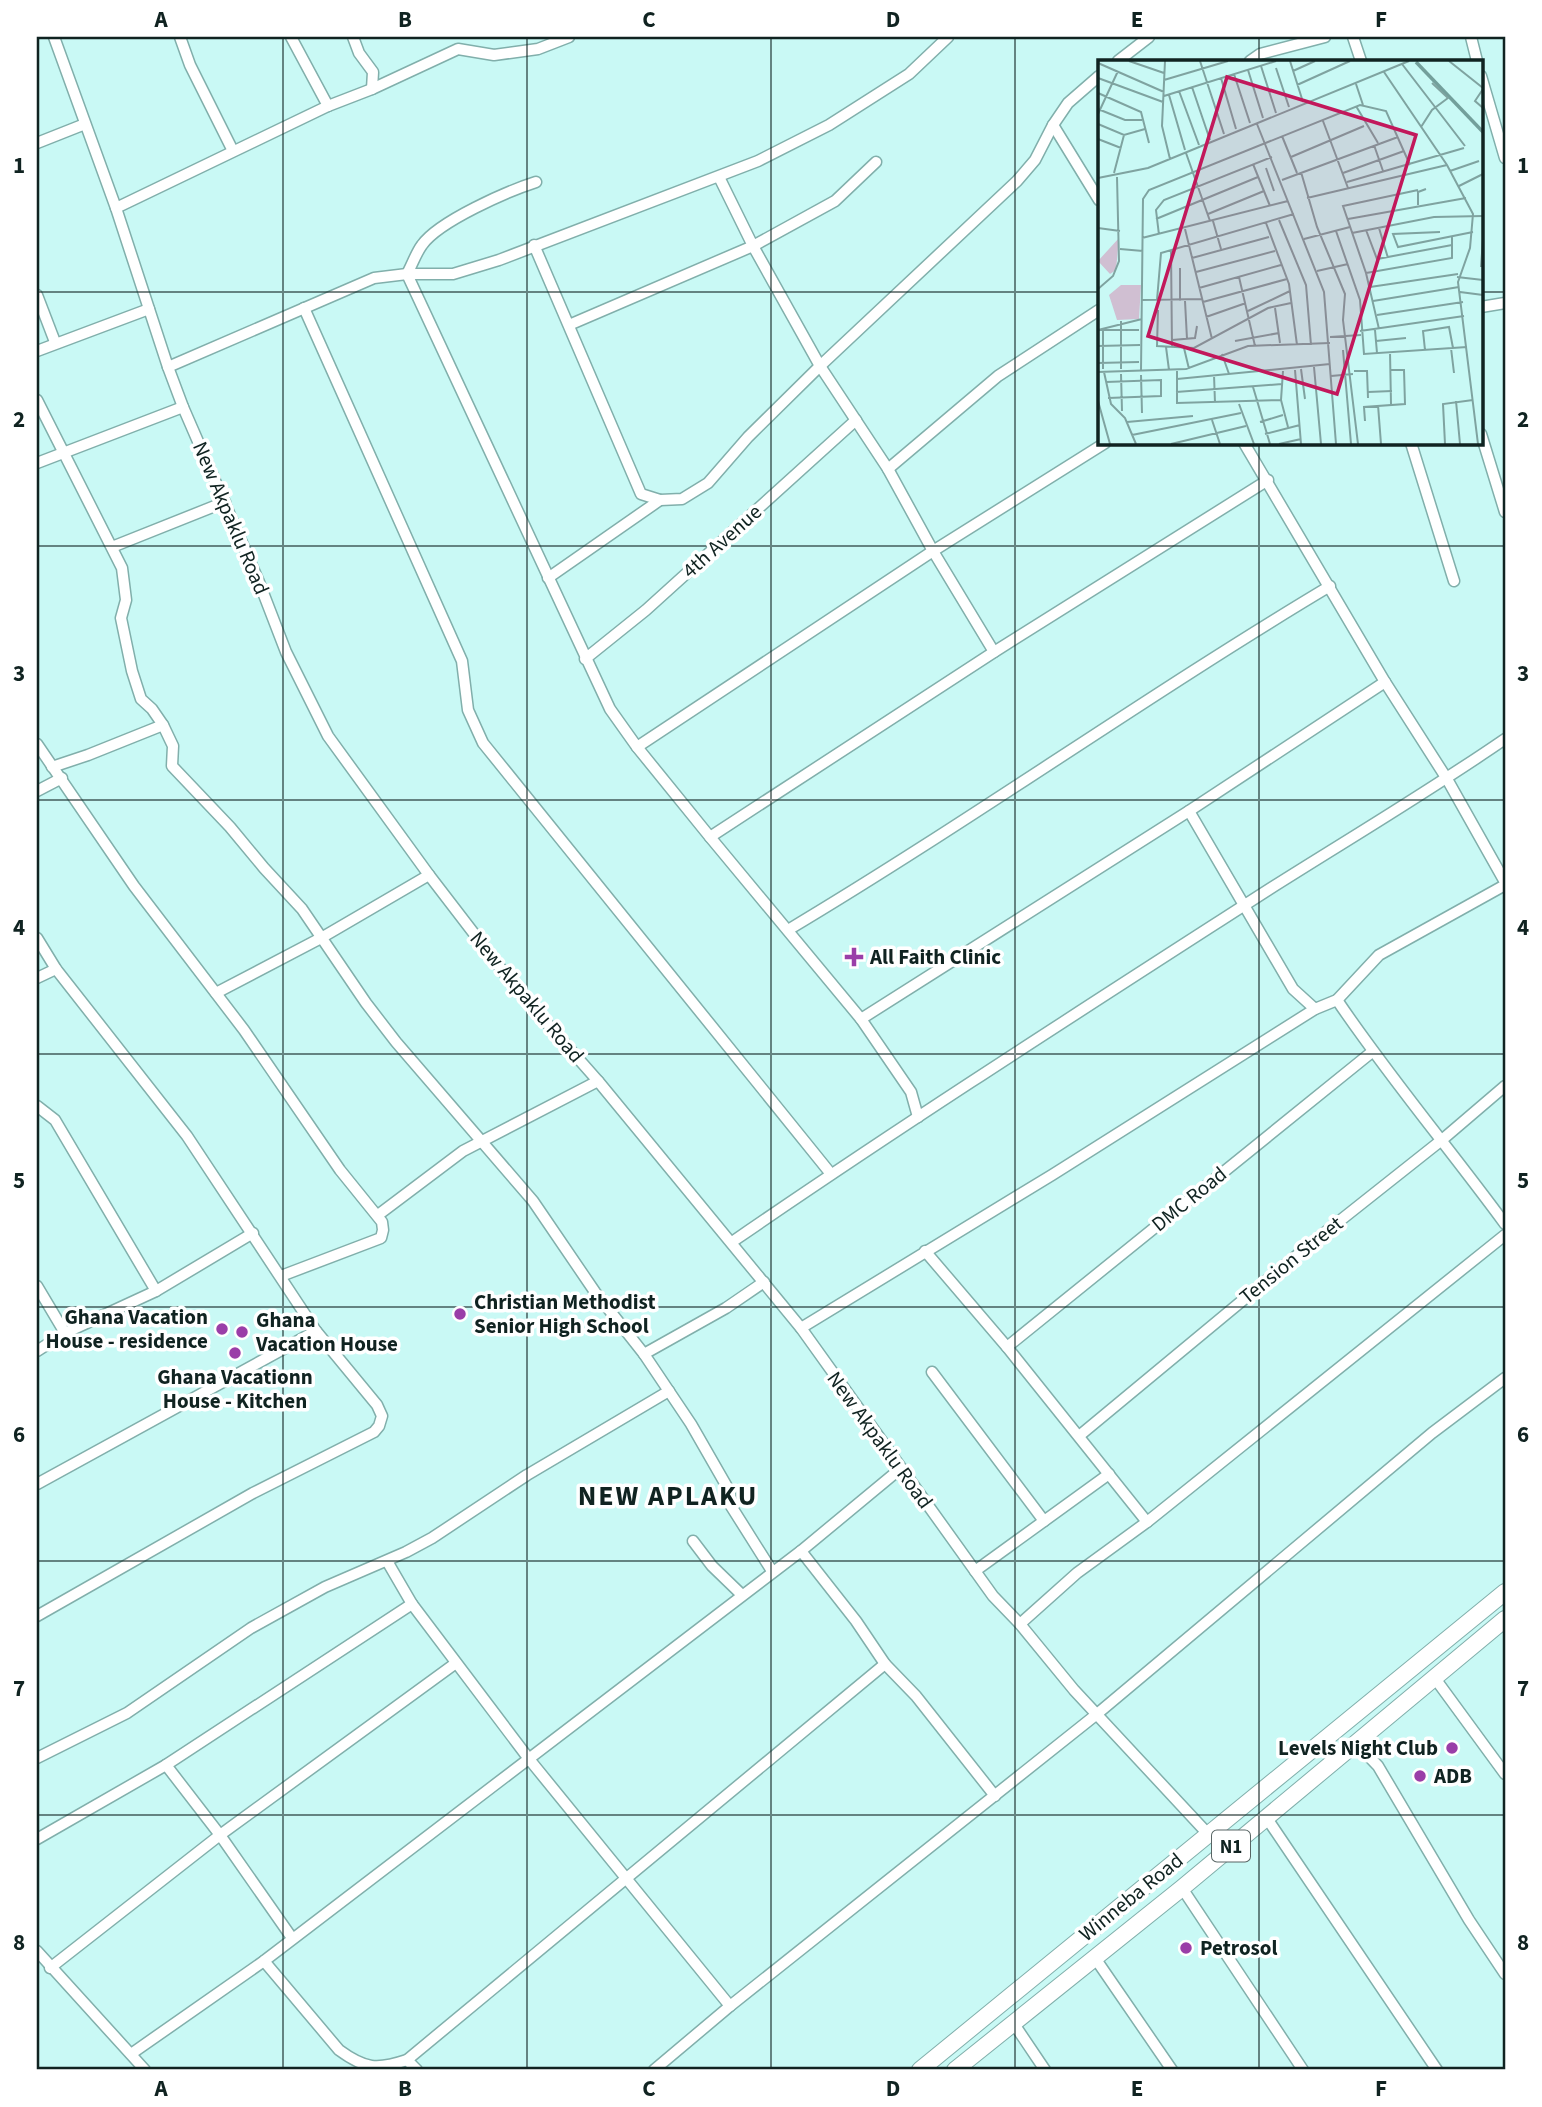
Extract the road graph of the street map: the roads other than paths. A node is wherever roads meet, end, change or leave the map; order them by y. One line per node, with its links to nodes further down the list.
1 (54, 37): 21 (street, New Akpaklu Road)
2 (180, 37): 24 (street)
3 (291, 37): 20 (street)
4 (352, 37): 19 (street)
5 (455, 37): 12 (street)
6 (569, 37): 12 (street)
7 (948, 37): 27 (street)
8 (1149, 37): 13 (street)
9 (1325, 37): 14 (street)
10 (1353, 37): 15 (street)
11 (1471, 37): 16 (street)
12 (458, 49): 19 (street)
13 (1119, 60)
14 (1251, 60)
15 (1361, 60)
16 (1477, 60)
17 (1098, 77): 22 (street)
18 (1482, 79): 25 (street)
19 (372, 89): 20 (street)
20 (328, 106): 24 (street)
21 (85, 124): 23 (street); 30 (street, New Akpaklu Road)
22 (1053, 125): 29 (street); 43 (street)
23 (37, 143)
24 (233, 151): 30 (street)
25 (1505, 158)
26 (876, 162): 32 (street)
27 (719, 177): 31 (street); 32 (street)
28 (536, 182): 33 (street)
29 (1098, 198)
30 (116, 208): 38 (street, New Akpaklu Road)
31 (534, 245): 33 (street); 40 (street)
32 (753, 246): 40 (street); 43 (street)
33 (407, 274): 37 (street); 61 (street)
34 (37, 295): 41 (street)
35 (1505, 303): 36 (street)
36 (1482, 307)
37 (304, 308): 44 (street); 96 (street)
38 (149, 309): 41 (street); 44 (street, New Akpaklu Road)
39 (1098, 311): 54 (street)
40 (569, 326): 56 (street)
41 (55, 342): 42 (street)
42 (37, 351)
43 (820, 366): 47 (street); 56 (street)
44 (168, 367): 46 (street, New Akpaklu Road)
45 (37, 400): 52 (street)
46 (183, 407): 52 (street); 57 (street, New Akpaklu Road)
47 (856, 420): 54 (street); 65 (street, 4th Avenue)
48 (1482, 437): 58 (street)
49 (1103, 444): 60 (street)
50 (1245, 444): 55 (street)
51 (1411, 444): 62 (street)
52 (64, 451): 53 (street); 59 (street)
53 (37, 463)
54 (888, 469): 60 (street)
55 (1268, 480): 63 (street); 64 (street)
56 (660, 500): 61 (street)
57 (225, 502): 59 (street); 77 (street, New Akpaklu Road)
58 (1505, 512)
59 (112, 547): 67 (street)
60 (933, 551): 64 (street); 70 (street)
61 (548, 578): 65 (street)
62 (1454, 581)
63 (1330, 586): 66 (street); 80 (street)
64 (994, 652): 76 (street)
65 (585, 659): 70 (street)
66 (1385, 682): 73 (street); 75 (street)
67 (163, 725): 71 (street); 82 (street)
68 (1505, 739): 73 (street)
69 (37, 744): 71 (street)
70 (637, 747): 76 (street)
71 (52, 766): 72 (street)
72 (62, 778): 74 (street); 85 (street)
73 (1447, 779): 78 (street); 79 (street)
74 (37, 791)
75 (1189, 811): 79 (street); 88 (street)
76 (710, 837): 80 (street)
77 (429, 875): 82 (street); 90 (street, New Akpaklu Road)
78 (1505, 883): 86 (street)
79 (1245, 905): 87 (street); 93 (street)
80 (788, 930): 88 (street)
81 (37, 938): 83 (street)
82 (321, 938): 85 (street); 95 (street)
83 (57, 969): 84 (street); 99 (street)
84 (37, 978)
85 (216, 993): 97 (street)
86 (1337, 1000): 87 (street); 89 (street)
87 (1315, 1010): 102 (street)
88 (861, 1019): 93 (street)
89 (1372, 1052): 94 (street); 110 (street, DMC Road)
90 (598, 1081): 95 (street); 101 (street, New Akpaklu Road)
91 (1505, 1086): 94 (street, Tension Street)
92 (37, 1106): 106 (street)
93 (918, 1117): 96 (street)
94 (1443, 1139): 98 (street); 116 (street, Tension Street)
95 (482, 1143): 97 (street); 112 (street)
96 (831, 1174): 101 (street)
97 (378, 1215): 103 (street)
98 (1505, 1224)
99 (253, 1233): 103 (street); 106 (street)
100 (1505, 1235): 121 (street)
101 (732, 1242): 104 (street, New Akpaklu Road)
102 (925, 1251): 107 (street); 110 (street)
103 (281, 1276): 108 (street)
104 (764, 1282): 107 (street, New Akpaklu Road); 112 (street)
105 (37, 1286): 109 (street)
106 (156, 1291): 109 (street)
107 (801, 1328): 117 (street, New Akpaklu Road)
108 (316, 1331): 119 (street); 130 (street)
109 (65, 1333): 111 (street)
110 (1007, 1347): 116 (street)
111 (37, 1351)
112 (644, 1354): 115 (street)
113 (932, 1372): 120 (street)
114 (1505, 1378): 136 (street)
115 (669, 1391): 124 (street); 125 (street)
116 (1079, 1436): 118 (street)
117 (900, 1469): 123 (street); 126 (street, New Akpaklu Road)
118 (1109, 1474): 120 (street); 121 (street)
119 (37, 1485)
120 (1044, 1521): 126 (street)
121 (1147, 1522): 132 (street)
122 (693, 1541): 128 (street)
123 (801, 1552): 125 (street); 134 (street)
124 (387, 1561): 129 (street); 138 (street)
125 (772, 1571): 128 (street)
126 (975, 1571): 132 (street, New Akpaklu Road)
127 (1505, 1592): 144 (highway, Winneba Road / N1)
128 (742, 1595): 139 (street)
129 (412, 1604): 133 (street); 140 (street)
130 (37, 1616)
131 (1505, 1619): 135 (highway, Winneba Road / N1)
132 (1020, 1624): 136 (street, New Akpaklu Road)
133 (456, 1663): 139 (street); 145 (street)
134 (885, 1664): 142 (street); 147 (street)
135 (1434, 1677): 137 (highway, Winneba Road / N1); 141 (street)
136 (1097, 1714): 142 (street); 144 (street, New Akpaklu Road)
137 (1356, 1742): 143 (highway, Winneba Road / N1); 154 (street)
138 (37, 1758)
139 (529, 1759): 147 (street); 149 (street)
140 (166, 1765): 145 (street); 146 (street)
141 (1505, 1774)
142 (995, 1796): 155 (street)
143 (1266, 1817): 148 (highway, Winneba Road / N1); 167 (street)
144 (1208, 1834): 162 (highway, Winneba Road / N1)
145 (220, 1835): 149 (street); 153 (street)
146 (37, 1839)
147 (627, 1878): 155 (street); 158 (street)
148 (1182, 1888): 151 (highway, Winneba Road / N1); 166 (street)
149 (292, 1938): 152 (street)
150 (37, 1951): 153 (street)
151 (1095, 1958): 156 (highway, Winneba Road / N1); 165 (street)
152 (264, 1961): 157 (street); 158 (street)
153 (50, 1968): 157 (street)
154 (1505, 1975)
155 (730, 2006): 161 (street)
156 (1014, 2024): 163 (highway, Winneba Road / N1); 164 (street)
157 (131, 2054): 159 (street)
158 (407, 2060): 160 (street)
159 (145, 2070)
160 (417, 2070)
161 (654, 2070)
162 (920, 2070)
163 (955, 2070)
164 (1045, 2070)
165 (1172, 2070)
166 (1303, 2070)
167 (1437, 2070)

